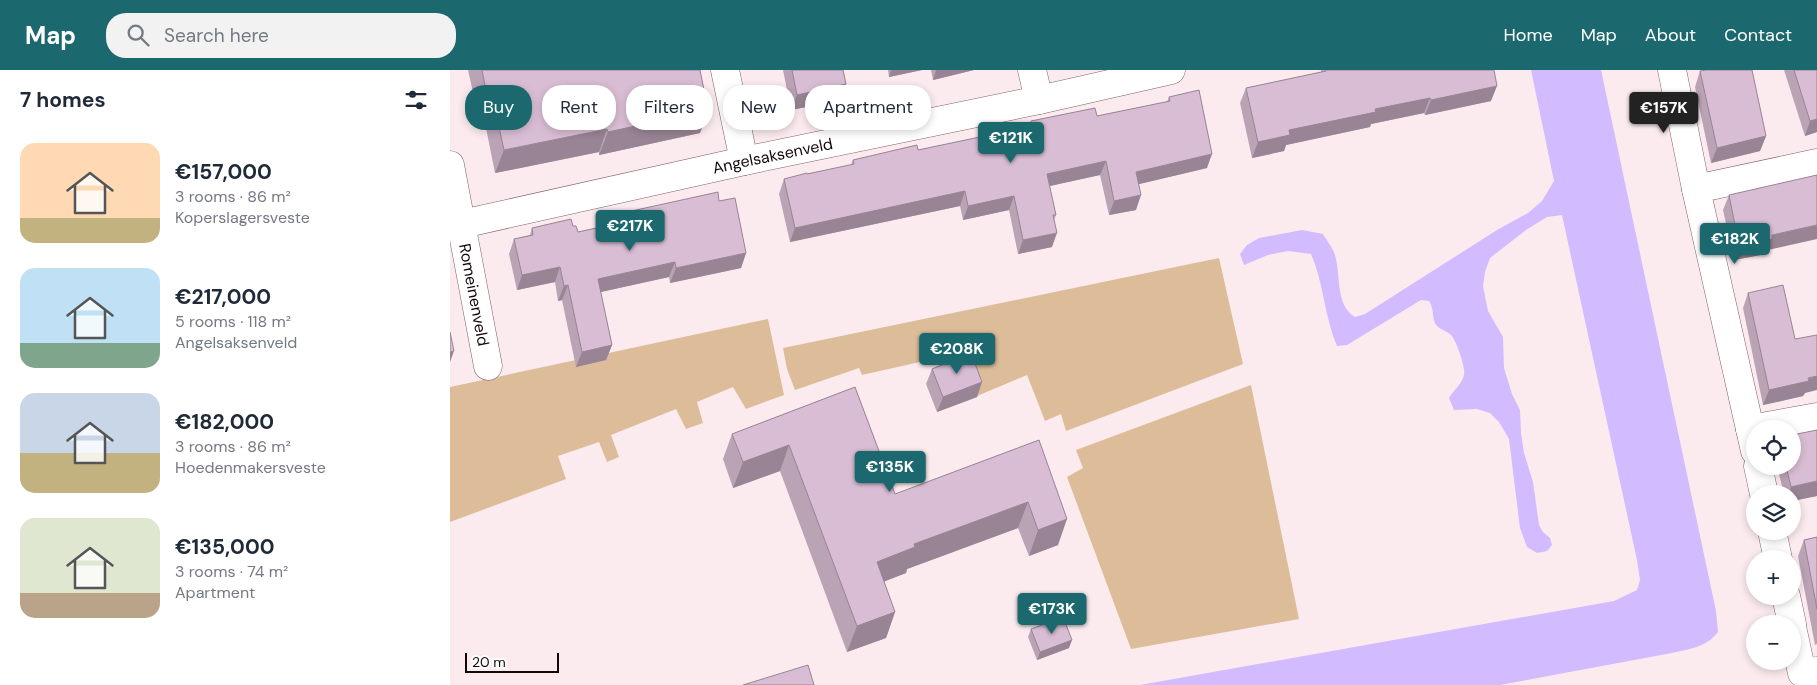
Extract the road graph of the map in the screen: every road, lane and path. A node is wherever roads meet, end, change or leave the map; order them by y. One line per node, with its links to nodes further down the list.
1 (725, 70): 6 (street)
2 (1032, 70): 5 (street)
3 (1171, 70): 5 (street, Angelsaksenveld)
4 (1672, 70): 9 (street)
5 (1039, 100): 6 (street, Angelsaksenveld)
6 (744, 161): 10 (street, Angelsaksenveld)
7 (1817, 163): 9 (street)
8 (450, 165): 10 (street, Romeinenveld)
9 (1696, 189): 13 (street)
10 (462, 224): 11 (street, Romeinenveld)
11 (488, 366)
12 (1817, 417): 14 (street)
13 (1748, 420)
14 (1801, 423)
15 (1801, 669): 16 (street)
16 (1817, 670)

